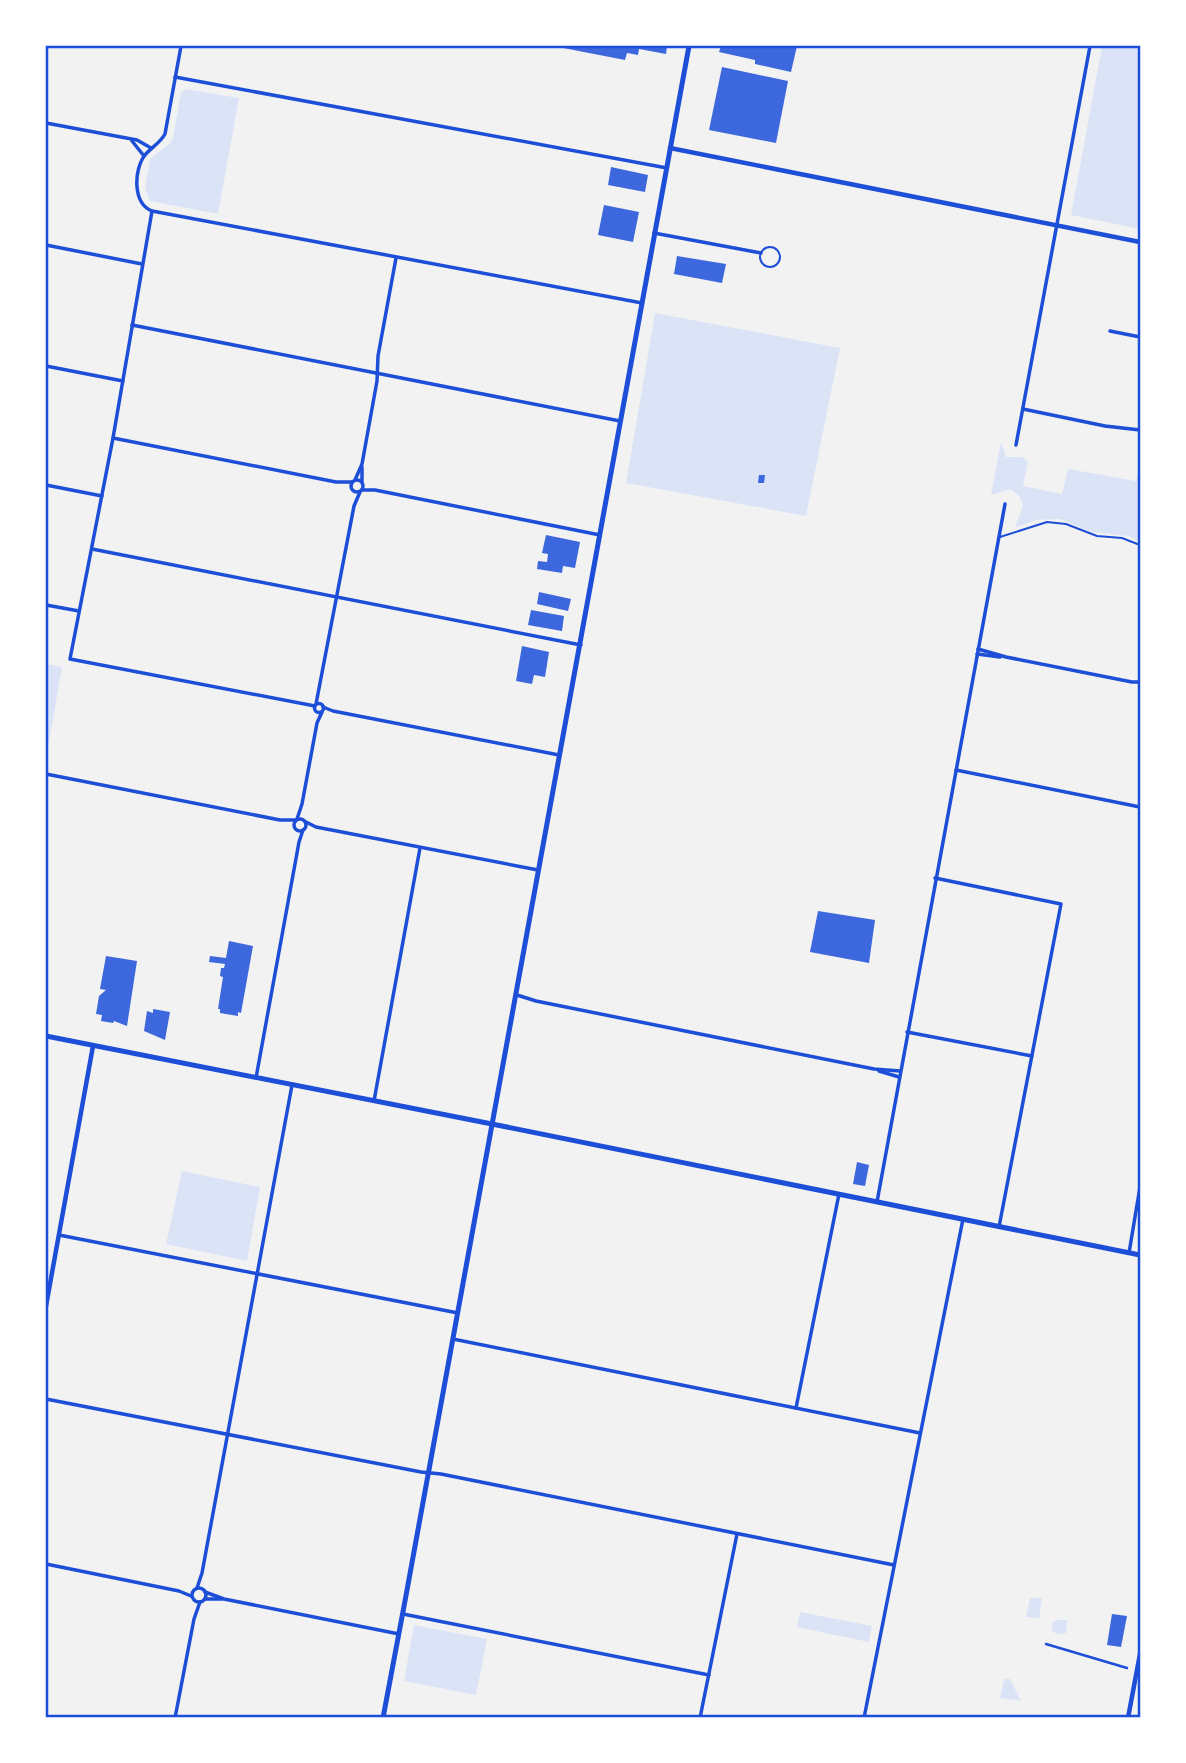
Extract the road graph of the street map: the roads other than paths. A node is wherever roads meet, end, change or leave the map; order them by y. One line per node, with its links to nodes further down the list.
1 (180, 46): 4 (street)
2 (689, 46): 7 (main road)
3 (1090, 46): 12 (street)
4 (174, 77): 8 (street); 10 (street)
5 (46, 123): 6 (street)
6 (130, 140): 8 (street); 9 (street)
7 (670, 148): 10 (main road); 12 (street)
8 (152, 149): 9 (street)
9 (144, 156): 11 (street)
10 (667, 168): 13 (main road)
11 (152, 211): 17 (street); 18 (street)
12 (1058, 225): 14 (street); 26 (street)
13 (654, 233): 16 (street); 19 (main road)
14 (1140, 242)
15 (46, 245): 18 (street)
16 (761, 253): 16 (lane)
17 (396, 258): 19 (street); 24 (street)
18 (142, 264): 20 (street)
19 (642, 303): 27 (main road)
20 (132, 326): 24 (street); 25 (street)
21 (1110, 331): 22 (street)
22 (1140, 337)
23 (46, 366): 25 (street)
24 (377, 373): 27 (street); 31 (street)
25 (123, 381): 29 (street)
26 (1023, 409): 28 (street); 30 (street)
27 (620, 421): 42 (main road)
28 (1140, 430)
29 (113, 438): 33 (street); 39 (street)
30 (1016, 445)
31 (362, 464): 32 (street); 34 (street)
32 (354, 481): 33 (street); 34 (street); 36 (street)
33 (336, 482): 36 (street)
34 (362, 483): 37 (street); 38 (street)
35 (46, 485): 39 (street)
36 (352, 490): 38 (street); 41 (street)
37 (375, 490): 38 (street); 42 (street)
38 (361, 491): 41 (street)
39 (102, 496): 45 (street)
40 (1005, 504): 43 (street)
41 (354, 506): 46 (street)
42 (600, 535): 49 (main road)
43 (999, 538): 44 (lane); 50 (street)
44 (1140, 545)
45 (92, 548): 46 (street); 48 (street)
46 (338, 597): 49 (street); 54 (street)
47 (46, 605): 48 (street)
48 (79, 611): 54 (street)
49 (582, 645): 55 (main road)
50 (978, 649): 51 (street); 52 (street)
51 (977, 654): 52 (street); 56 (street)
52 (1006, 657): 53 (street)
53 (1140, 682)
54 (318, 708): 55 (street); 60 (street)
55 (559, 755): 66 (main road)
56 (956, 770): 58 (street); 67 (street)
57 (46, 774): 59 (street)
58 (1140, 807)
59 (280, 820): 60 (street); 62 (street)
60 (301, 820): 61 (street); 62 (street); 63 (street)
61 (316, 827): 63 (street); 65 (street)
62 (296, 828): 63 (street); 64 (street)
63 (304, 829): 64 (street)
64 (299, 842): 75 (street)
65 (420, 848): 66 (street); 78 (street)
66 (538, 870): 68 (main road)
67 (935, 878): 69 (street); 72 (street)
68 (515, 994): 73 (street); 79 (main road)
69 (907, 1032): 72 (street); 74 (street)
70 (46, 1036): 71 (main road)
71 (93, 1046): 75 (main road); 85 (street)
72 (1032, 1056): 84 (street)
73 (874, 1069): 74 (street); 76 (street)
74 (900, 1071): 76 (street)
75 (256, 1077): 77 (main road)
76 (899, 1077): 82 (street)
77 (292, 1084): 78 (main road); 88 (street)
78 (374, 1101): 79 (main road)
79 (492, 1124): 81 (main road); 90 (main road)
80 (1140, 1187): 86 (street)
81 (839, 1194): 82 (main road); 93 (street)
82 (877, 1202): 83 (main road)
83 (963, 1219): 84 (main road); 94 (street)
84 (999, 1227): 86 (main road)
85 (58, 1235): 88 (street); 89 (street)
86 (1129, 1253): 87 (main road)
87 (1140, 1255)
88 (257, 1274): 90 (street); 95 (street)
89 (46, 1306)
90 (458, 1313): 91 (main road)
91 (453, 1339): 93 (street); 96 (main road)
92 (46, 1399): 95 (street)
93 (796, 1408): 94 (street)
94 (920, 1433): 99 (street)
95 (228, 1434): 96 (street); 100 (street)
96 (429, 1472): 97 (street); 105 (main road)
97 (737, 1534): 99 (street); 111 (street)
98 (46, 1564): 101 (street)
99 (894, 1565): 115 (street)
100 (200, 1589): 101 (street); 102 (street); 103 (street); 104 (street)
101 (179, 1591): 102 (street)
102 (192, 1598): 104 (street); 106 (street)
103 (224, 1599): 104 (street); 107 (street)
104 (202, 1601): 106 (street)
105 (403, 1614): 107 (main road); 111 (street)
106 (194, 1619): 112 (street)
107 (399, 1634): 113 (main road)
108 (1046, 1644): 110 (street)
109 (1140, 1654): 116 (street)
110 (1127, 1668)
111 (709, 1675): 114 (street)
112 (176, 1717)
113 (383, 1717)
114 (701, 1717)
115 (864, 1717)
116 (1128, 1717)

